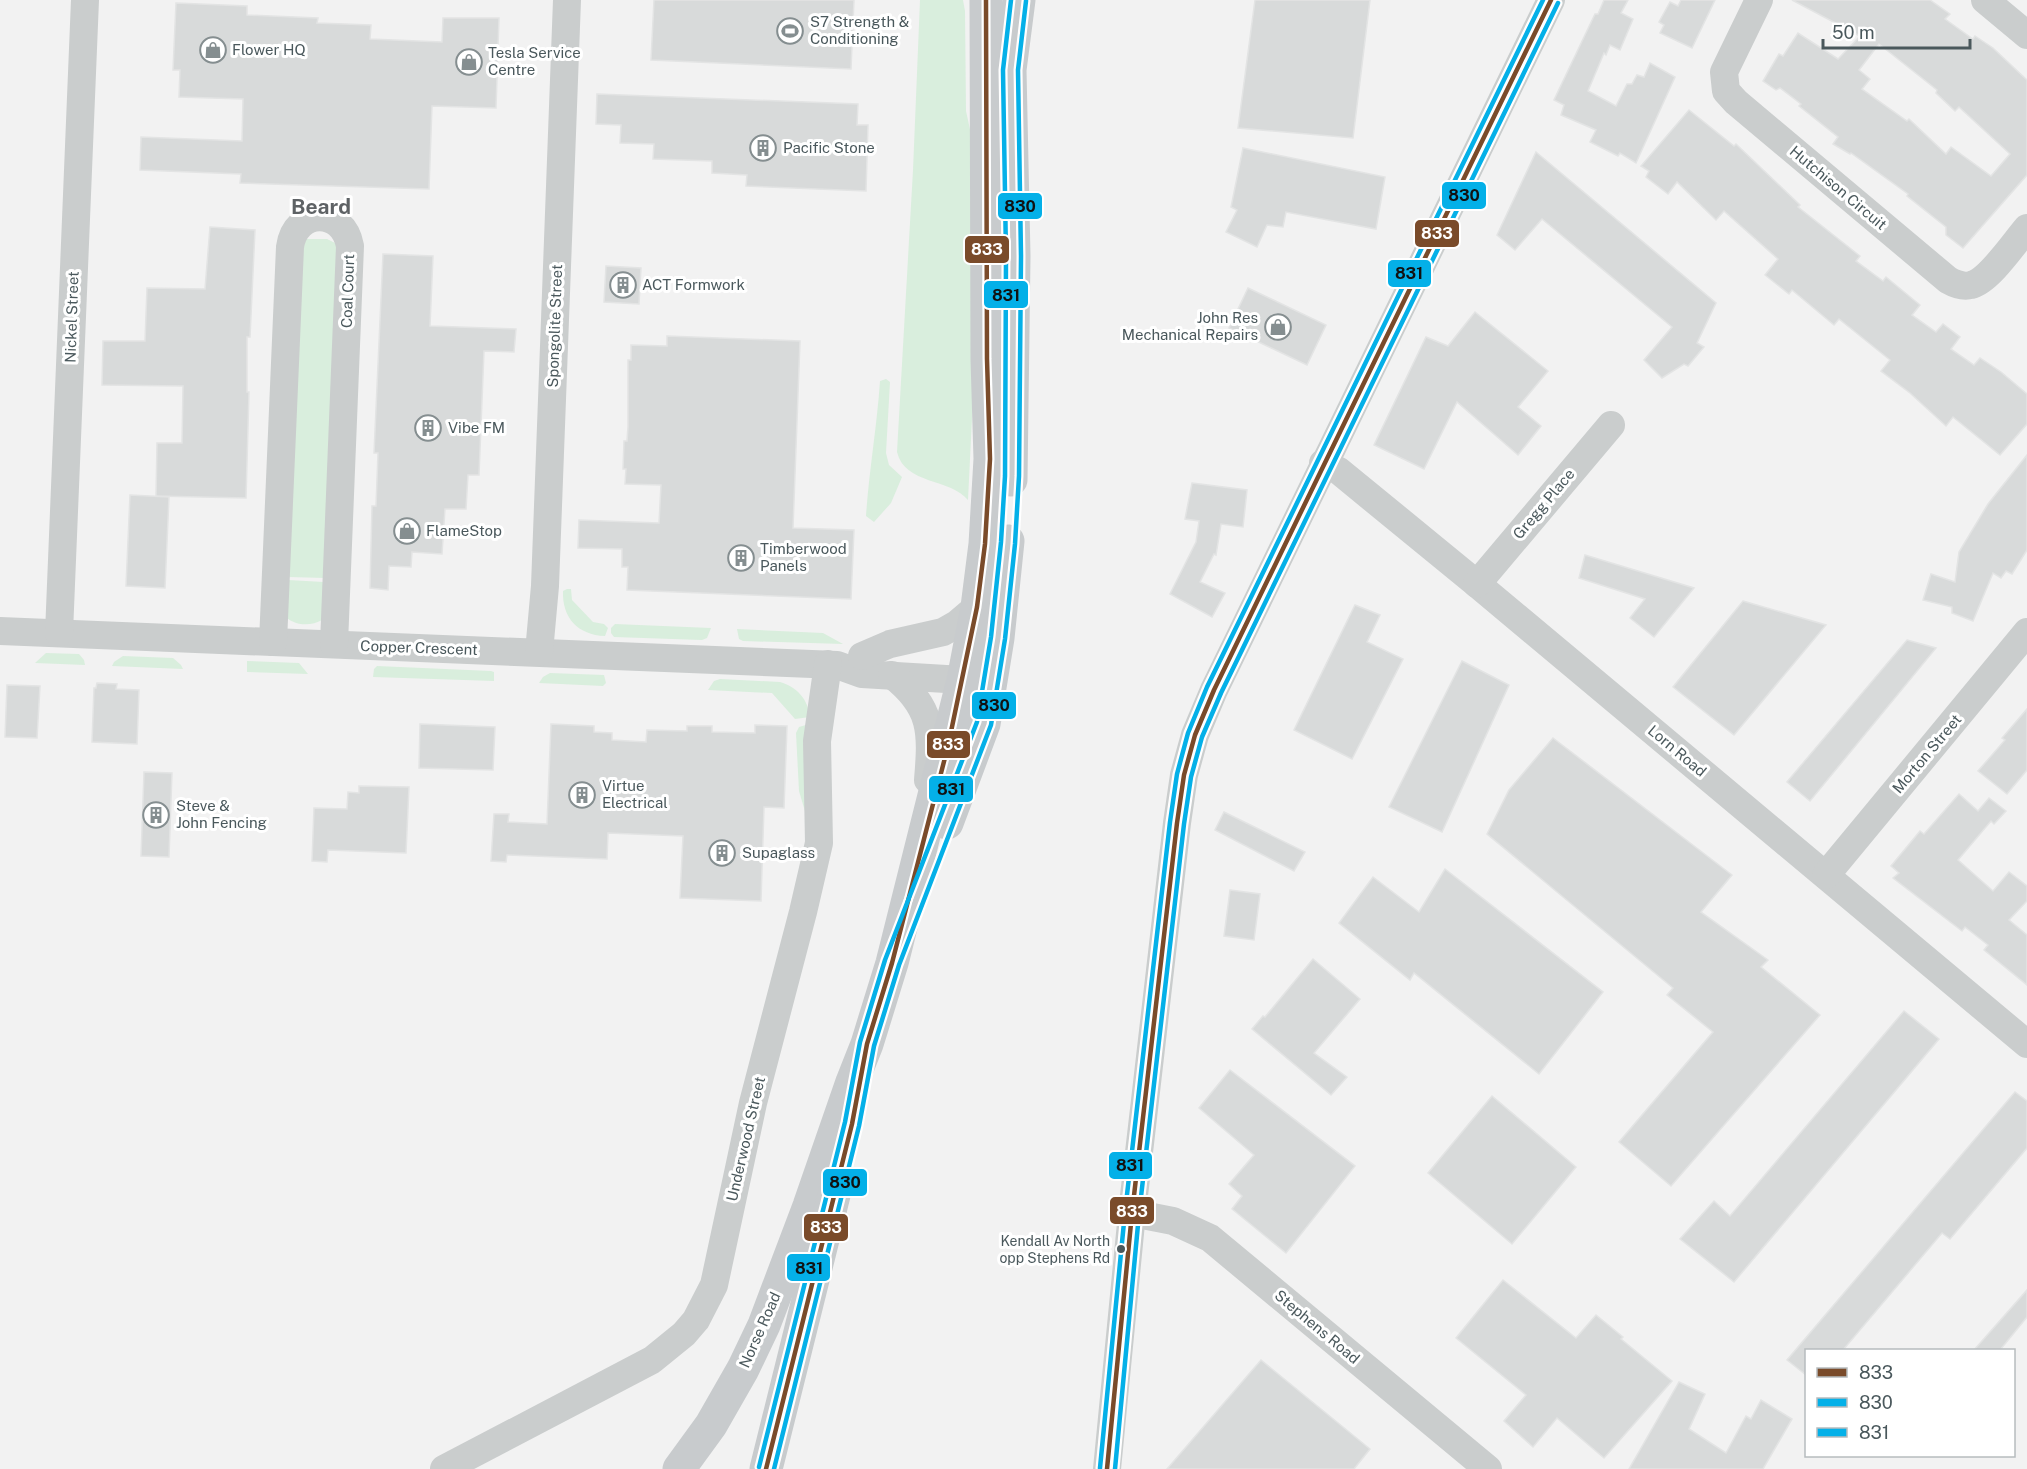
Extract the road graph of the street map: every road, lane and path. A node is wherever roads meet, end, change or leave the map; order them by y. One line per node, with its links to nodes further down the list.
1 (85, 0): 19 (street, Nickel Street)
2 (567, 0): 23 (street, Spongolite Street)
3 (972, 0): 12 (main road)
4 (986, 0): 12 (main road, Norse Road)
5 (1008, 0): 11 (main road)
6 (1019, 0): 11 (main road, Norse Road)
7 (1551, 0): 15 (street)
8 (1759, 0): 13 (street, Hutchison Circuit)
9 (1985, 0): 10 (street)
10 (2027, 35)
11 (1010, 70): 25 (main road, Norse Road)
12 (988, 159): 17 (main road, Norse Road)
13 (2027, 228)
14 (1611, 425): 16 (street, Gregg Place)
15 (1323, 463): 16 (street, Lorn Road); 32 (street)
16 (1477, 584): 28 (street, Lorn Road)
17 (977, 607): 24 (street); 25 (main road, Norse Road)
18 (0, 631): 19 (street, Copper Crescent)
19 (59, 633): 21 (street, Copper Crescent)
20 (2027, 633): 28 (street, Morton Street)
21 (273, 642): 22 (street, Copper Crescent); 22 (street, Coal Court)
22 (334, 644): 23 (street, Copper Crescent)
23 (539, 652): 24 (street, Copper Crescent)
24 (843, 661): 25 (street, Copper Crescent); 26 (street, Copper Crescent); 33 (street, Underwood Street)
25 (979, 673): 26 (street, Copper Crescent); 27 (main road, Norse Road); 29 (main road, Norse Road)
26 (892, 675): 27 (street)
27 (924, 836): 29 (main road, Norse Road)
28 (1826, 875): 31 (street, Lorn Road)
29 (892, 963): 30 (main road, Norse Road)
30 (867, 1044): 34 (main road, Norse Road); 35 (main road, Norse Road)
31 (2027, 1044)
32 (1132, 1213): 36 (street); 37 (street, Stephens Road)
33 (444, 1469)
34 (679, 1469)
35 (766, 1469)
36 (1107, 1469)
37 (1488, 1469)

